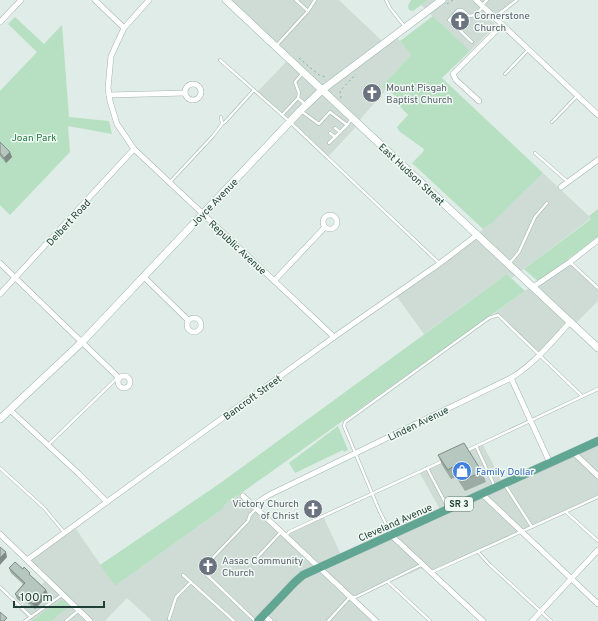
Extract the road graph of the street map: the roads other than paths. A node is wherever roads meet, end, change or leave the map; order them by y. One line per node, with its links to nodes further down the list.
1 (20, 0): 15 (street)
2 (95, 0): 17 (street)
3 (149, 0): 17 (street)
4 (226, 0): 20 (street, East Hudson Street)
5 (296, 0): 13 (lane)
6 (316, 0): 13 (lane)
7 (386, 0): 18 (lane)
8 (442, 0): 18 (street, Joyce Avenue)
9 (476, 0): 12 (street)
10 (487, 0): 12 (lane)
11 (517, 0): 14 (lane)
12 (483, 6): 14 (street); 19 (lane)
13 (308, 11): 20 (lane)
14 (494, 17): 16 (street)
15 (0, 22)
16 (502, 25): 21 (street); 31 (street)
17 (124, 28): 28 (street)
18 (405, 28): 26 (street, Joyce Avenue)
19 (472, 42)
20 (276, 47): 23 (street, East Hudson Street)
21 (529, 50): 24 (lane); 29 (street)
22 (220, 60): 25 (lane)
23 (303, 72): 26 (street, East Hudson Street); 30 (lane)
24 (504, 74)
25 (254, 90): 33 (lane); 41 (lane)
26 (322, 90): 32 (street, Joyce Avenue); 37 (street, East Hudson Street)
27 (185, 93): 28 (street)
28 (109, 95): 50 (street, Republic Avenue)
29 (578, 96): 34 (street); 40 (lane)
30 (298, 98): 32 (lane); 33 (lane)
31 (479, 101)
32 (303, 108): 39 (street, Joyce Avenue); 42 (lane)
33 (282, 115): 39 (lane)
34 (598, 115)
35 (221, 118): 41 (lane)
36 (324, 118): 38 (lane); 42 (lane); 43 (lane)
37 (352, 118): 43 (lane); 59 (street, East Hudson Street)
38 (327, 120)
39 (290, 122): 57 (street, Joyce Avenue); 63 (lane)
40 (552, 122)
41 (222, 124): 53 (lane)
42 (319, 124): 44 (lane)
43 (346, 125): 46 (lane)
44 (322, 126)
45 (335, 128): 46 (lane)
46 (340, 132): 48 (lane)
47 (330, 133): 48 (lane)
48 (335, 137): 49 (lane)
49 (330, 143)
50 (134, 149): 53 (street, Republic Avenue); 65 (street, Delbert Road)
51 (535, 153): 54 (lane)
52 (598, 160): 54 (street)
53 (170, 182): 57 (street, Republic Avenue)
54 (568, 182): 55 (street)
55 (562, 187)
56 (547, 203): 64 (lane)
57 (203, 214): 66 (street, Joyce Avenue); 67 (street, Republic Avenue)
58 (325, 227): 67 (street)
59 (477, 235): 63 (street, Bancroft Street); 64 (street, East Hudson Street)
60 (598, 240): 61 (street)
61 (570, 262): 68 (street); 69 (lane)
62 (0, 263): 65 (street)
63 (439, 264): 73 (street, Bancroft Street)
64 (508, 264): 68 (street, East Hudson Street)
65 (15, 277): 70 (street, Delbert Road); 74 (street)
66 (144, 277): 71 (street); 74 (street, Joyce Avenue)
67 (274, 281): 73 (street, Republic Avenue)
68 (533, 287): 72 (street, East Hudson Street)
69 (598, 288)
70 (0, 294)
71 (188, 320)
72 (570, 322): 75 (street, East Hudson Street); 76 (street, Linden Avenue)
73 (334, 337): 101 (street, Bancroft Street)
74 (82, 342): 77 (street); 81 (street, Joyce Avenue)
75 (598, 348)
76 (540, 354): 78 (street, Linden Avenue); 80 (lane); 89 (lane)
77 (119, 378): 85 (lane)
78 (511, 378): 83 (street); 89 (street, Linden Avenue)
79 (598, 389): 80 (lane)
80 (582, 396): 83 (lane)
81 (10, 410): 82 (street, Joyce Avenue); 85 (street)
82 (0, 419)
83 (531, 421): 86 (lane); 91 (street)
84 (598, 441): 88 (main road, Cleveland Avenue / SR 3)
85 (48, 445): 101 (street)
86 (476, 446): 87 (lane); 96 (lane)
87 (462, 452)
88 (573, 452): 91 (main road, Cleveland Avenue / SR 3); 94 (street)
89 (355, 453): 97 (lane); 102 (street, Linden Avenue)
90 (448, 459): 93 (lane)
91 (550, 462): 95 (main road, Cleveland Avenue / SR 3)
92 (0, 468): 106 (lane)
93 (427, 468): 97 (lane); 103 (lane)
94 (598, 476)
95 (504, 483): 96 (main road, Cleveland Avenue / SR 3); 105 (lane)
96 (495, 488): 98 (main road, Cleveland Avenue / SR 3)
97 (372, 493): 110 (lane); 111 (lane)
98 (482, 494): 103 (main road, Cleveland Avenue / SR 3); 108 (street)
99 (243, 496): 102 (street)
100 (598, 497): 104 (lane)
101 (107, 502): 106 (street, Bancroft Street)
102 (256, 507): 107 (street); 137 (lane)
103 (448, 509): 110 (main road, Cleveland Avenue / SR 3)
104 (566, 512): 105 (lane); 112 (lane)
105 (532, 527): 108 (lane)
106 (65, 532): 115 (street, Bancroft Street)
107 (281, 532): 111 (street); 116 (lane)
108 (521, 532): 114 (lane); 121 (street)
109 (0, 534): 115 (street)
110 (391, 535): 117 (street); 118 (main road, Cleveland Avenue / SR 3)
111 (286, 536): 118 (street)
112 (598, 541)
113 (598, 550): 121 (street)
114 (478, 552): 119 (lane); 129 (lane)
115 (27, 560): 125 (street)
116 (253, 562)
117 (423, 564): 119 (street); 123 (lane)
118 (319, 567): 126 (street); 130 (main road, Cleveland Avenue / SR 3)
119 (432, 573): 143 (street)
120 (183, 575): 122 (lane)
121 (572, 579): 127 (street); 129 (street)
122 (191, 582): 132 (lane); 136 (lane)
123 (388, 582): 126 (lane); 142 (lane)
124 (0, 588): 131 (lane)
125 (63, 595): 128 (street); 131 (lane)
126 (350, 597): 140 (lane); 141 (street)
127 (598, 604)
128 (79, 610): 134 (lane); 135 (street)
129 (541, 611): 144 (street); 145 (lane)
130 (264, 615): 138 (main road, Cleveland Avenue / SR 3); 139 (street)
131 (31, 617): 133 (lane)
132 (169, 620)
133 (25, 621)
134 (66, 621)
135 (90, 621)
136 (234, 621)
137 (254, 621)
138 (258, 621)
139 (270, 621)
140 (328, 621)
141 (376, 621)
142 (430, 621)
143 (483, 621)
144 (532, 621)
145 (551, 621)

